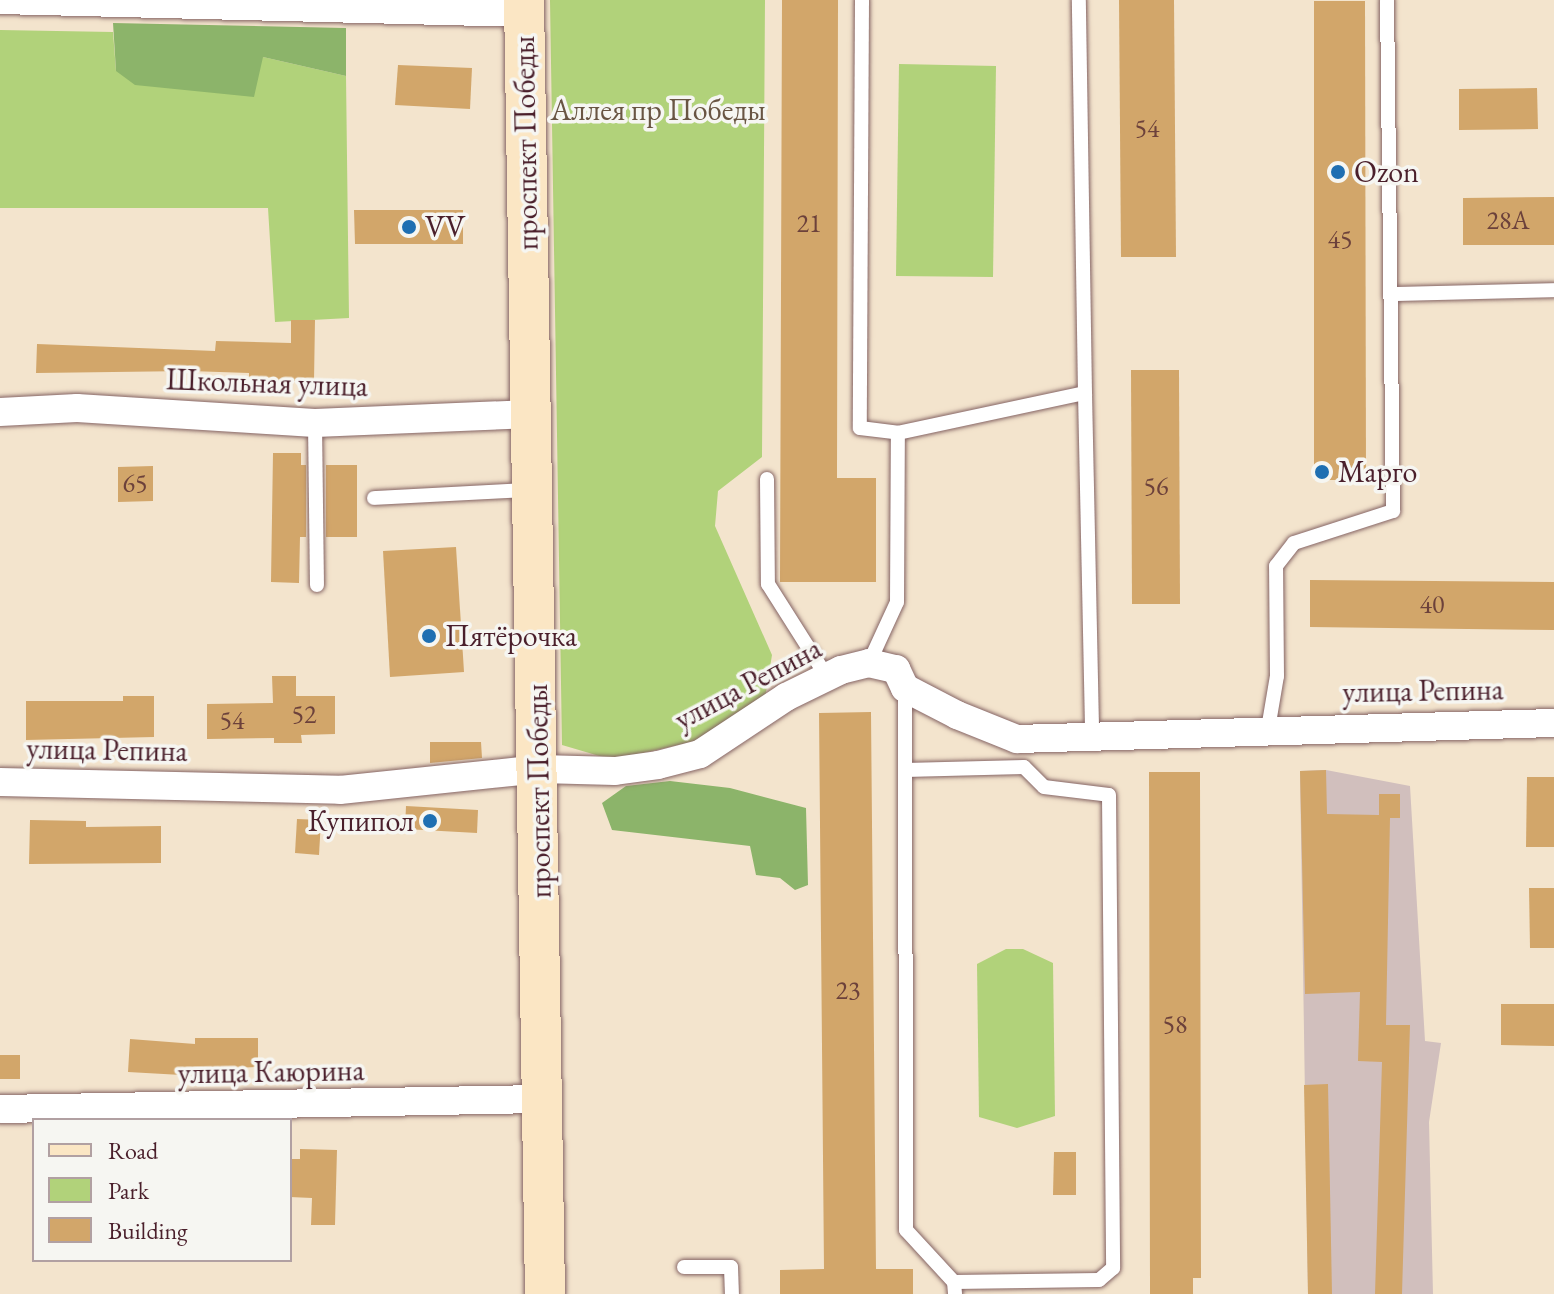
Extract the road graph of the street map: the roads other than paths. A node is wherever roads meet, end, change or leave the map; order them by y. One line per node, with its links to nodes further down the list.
1 (0, 0): 5 (street)
2 (862, 0): 12 (lane)
3 (1079, 0): 8 (lane)
4 (1387, 0): 7 (lane)
5 (524, 6): 10 (street, проспект Победы)
6 (1554, 290): 7 (lane)
7 (1393, 294): 21 (lane)
8 (1085, 393): 12 (lane); 22 (lane)
9 (0, 412): 11 (street, Школьная улица)
10 (532, 414): 11 (street, Школьная улица); 14 (street, проспект Победы)
11 (315, 423): 16 (lane)
12 (898, 433): 17 (lane)
13 (767, 479): 18 (lane)
14 (534, 490): 15 (lane); 23 (street, проспект Победы)
15 (374, 498)
16 (317, 585)
17 (869, 663): 18 (street, улица Репина); 19 (street, улица Репина)
18 (827, 677): 23 (street, улица Репина)
19 (905, 688): 22 (street, улица Репина); 24 (lane)
20 (1554, 723): 21 (street, улица Репина)
21 (1268, 729): 22 (street, улица Репина)
22 (1092, 738)
23 (540, 769): 25 (street, улица Репина); 26 (street, проспект Победы)
24 (905, 770): 29 (lane); 29 (lane)
25 (0, 782)
26 (543, 1099): 27 (street, улица Каюрина); 30 (street, проспект Победы)
27 (0, 1109)
28 (684, 1267): 31 (lane)
29 (955, 1288)
30 (545, 1294)
31 (732, 1294)

